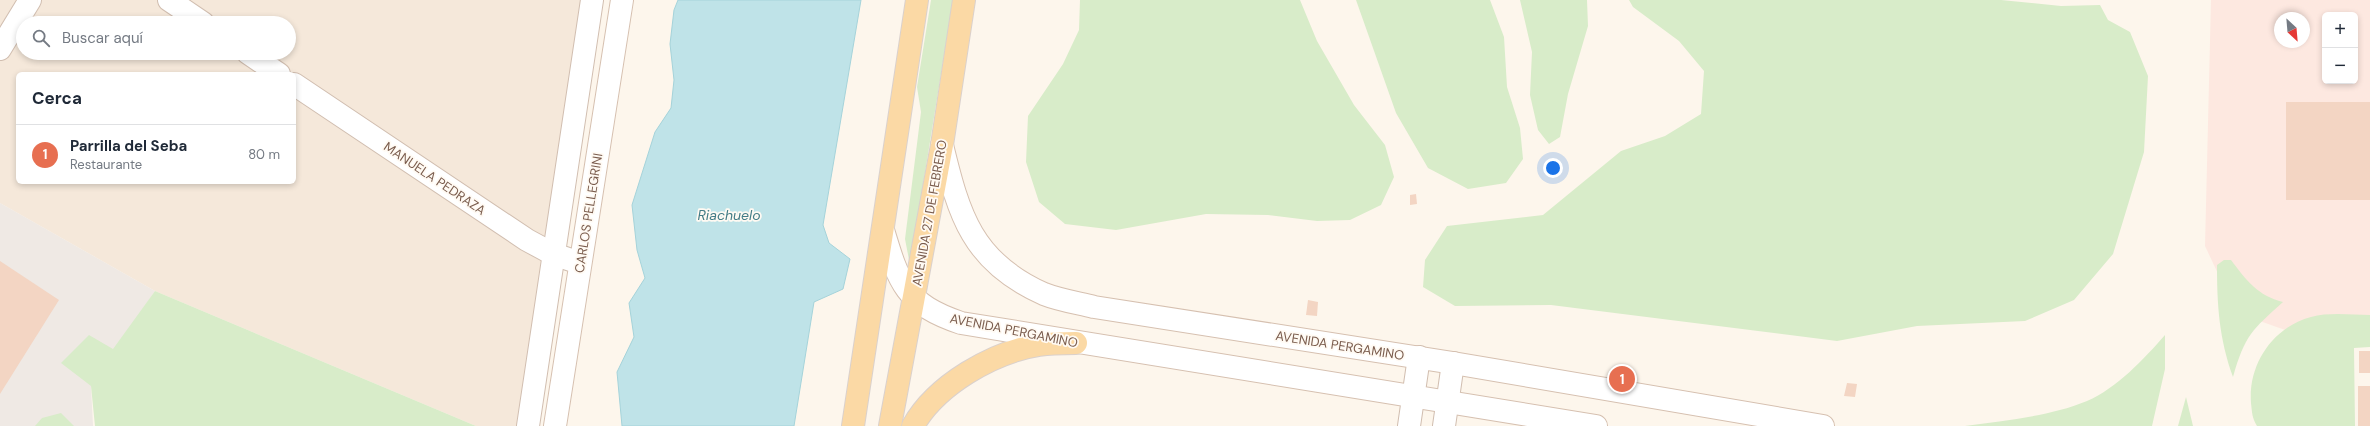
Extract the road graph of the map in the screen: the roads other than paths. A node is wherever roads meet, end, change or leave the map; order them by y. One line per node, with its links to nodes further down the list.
1 (30, 0): 7 (main road)
2 (169, 0): 8 (main road)
3 (592, 0): 16 (main road)
4 (622, 0): 17 (main road, CARLOS PELLEGRINI)
5 (917, 0): 15 (main road)
6 (964, 0): 14 (main road, AVENIDA 27 DE FEBRERO)
7 (20, 16)
8 (193, 16)
9 (16, 22): 10 (main road)
10 (0, 48)
11 (258, 60): 12 (main road)
12 (276, 72)
13 (296, 85): 16 (main road, MANUELA PEDRAZA)
14 (942, 145): 18 (main road, AVENIDA 27 DE FEBRERO); 20 (main road, AVENIDA PERGAMINO)
15 (882, 230): 18 (main road, AVENIDA PERGAMINO); 26 (main road)
16 (553, 254): 17 (main road, MANUELA PEDRAZA); 24 (main road)
17 (580, 264): 25 (main road, CARLOS PELLEGRINI)
18 (914, 299): 19 (main road, AVENIDA PERGAMINO); 27 (main road, AVENIDA 27 DE FEBRERO)
19 (1076, 342): 22 (main road, AVENIDA PERGAMINO); 28 (main road)
20 (1419, 357): 21 (main road, AVENIDA PERGAMINO); 22 (main road)
21 (1453, 363): 23 (main road); 32 (main road, AVENIDA PERGAMINO)
22 (1413, 397): 23 (main road, AVENIDA PERGAMINO); 29 (main road)
23 (1447, 402): 30 (main road); 31 (main road, AVENIDA PERGAMINO)
24 (528, 426)
25 (555, 426)
26 (853, 426)
27 (890, 426)
28 (913, 426)
29 (1409, 426)
30 (1444, 426)
31 (1596, 426)
32 (1823, 426)

